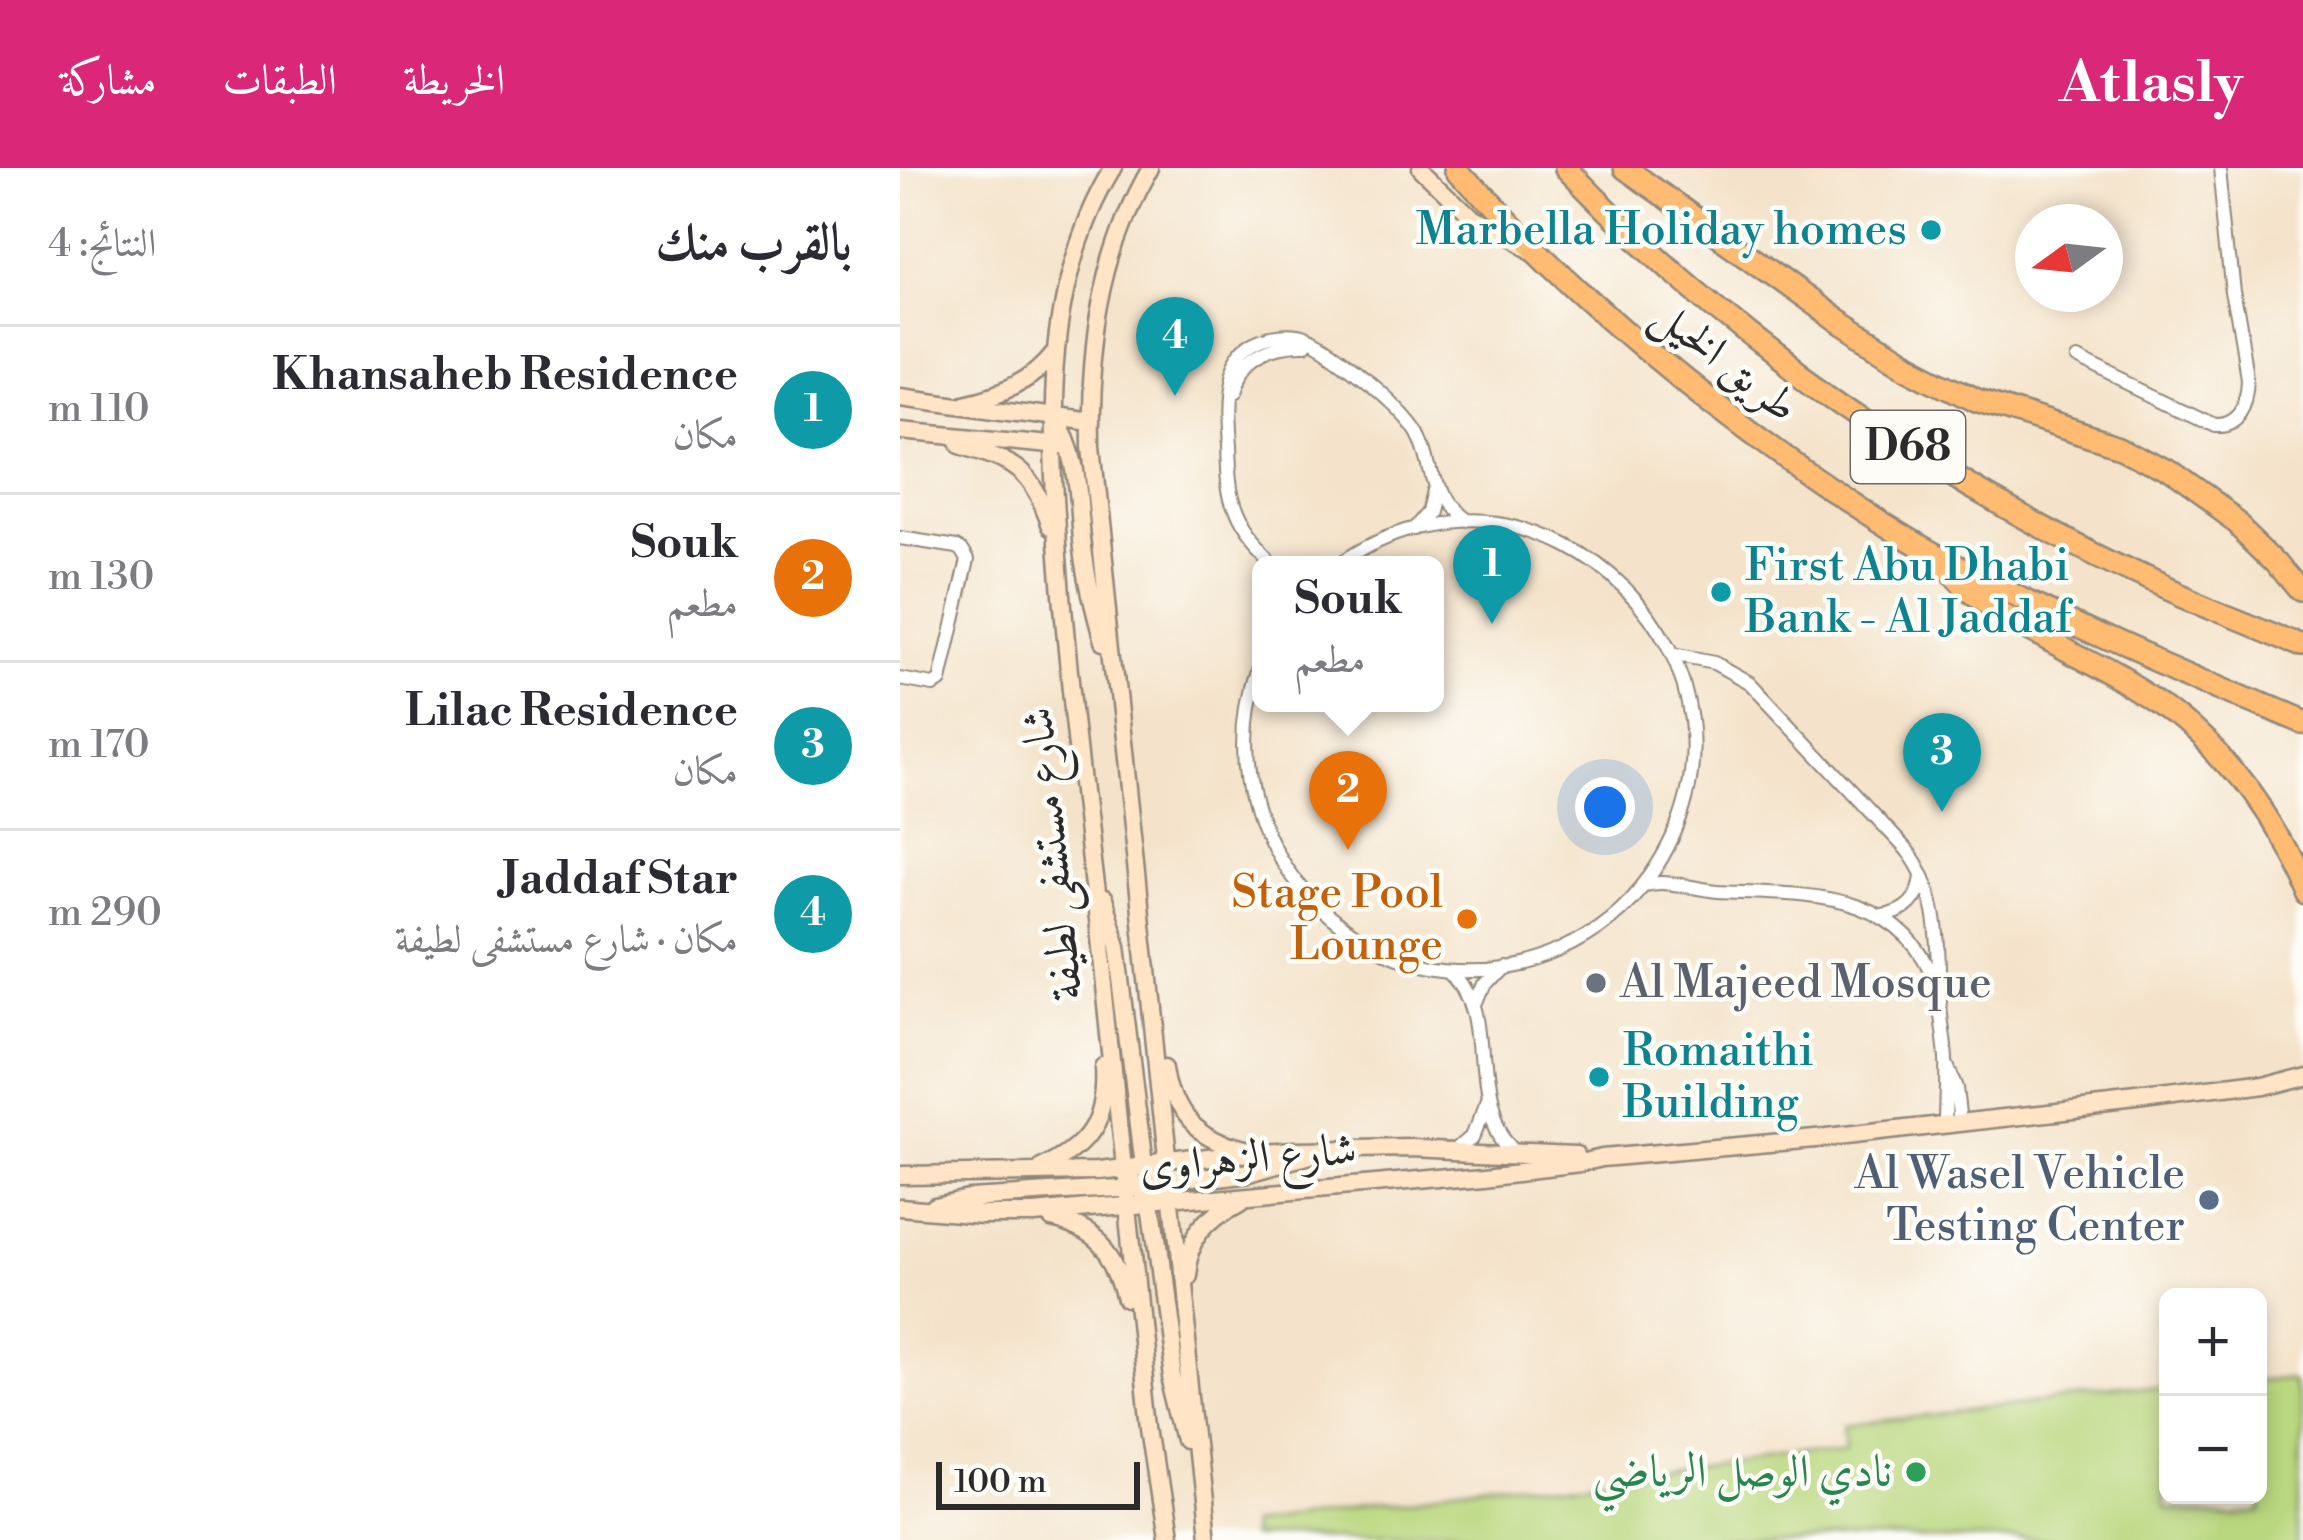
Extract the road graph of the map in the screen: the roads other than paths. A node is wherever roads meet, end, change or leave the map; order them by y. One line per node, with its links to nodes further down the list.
1 (1113, 168): 9 (main road, شارع مستشفى لطيفة)
2 (1151, 168): 14 (main road, شارع مستشفى لطيفة)
3 (1421, 168): 8 (main road)
4 (1459, 168): 8 (highway, طريق الخيل / D68)
5 (1566, 168): 28 (highway, طريق الخيل / D68)
6 (1625, 168): 27 (highway)
7 (2222, 168): 10 (street)
8 (1538, 253): 26 (highway, طريق الخيل / D68)
9 (1056, 352): 12 (main road); 13 (main road, شارع مستشفى لطيفة)
10 (2077, 359)
11 (900, 397): 12 (main road)
12 (948, 404): 13 (main road)
13 (1053, 416): 14 (main road); 17 (main road, شارع مستشفى لطيفة)
14 (1091, 422): 18 (main road, شارع مستشفى لطيفة)
15 (900, 430): 16 (main road)
16 (938, 435): 17 (main road); 23 (main road)
17 (1062, 446): 18 (main road); 23 (main road, شارع مستشفى لطيفة); 31 (main road)
18 (1091, 447): 31 (main road, شارع مستشفى لطيفة)
19 (1434, 490): 20 (street); 21 (street); 24 (street)
20 (1461, 522): 21 (street); 29 (street)
21 (1414, 529): 25 (street)
22 (900, 538): 30 (street)
23 (1058, 543): 35 (main road, شارع مستشفى لطيفة)
24 (1263, 556)
25 (1353, 556)
26 (1944, 560): 33 (highway, طريق الخيل / D68); 37 (highway)
27 (2303, 591)
28 (2303, 646)
29 (1672, 655): 34 (street); 36 (street)
30 (900, 679)
31 (1117, 684): 43 (main road, شارع مستشفى لطيفة)
32 (1252, 703): 40 (street)
33 (2303, 724)
34 (1922, 872): 38 (street); 41 (street)
35 (1093, 885): 44 (main road, شارع مستشفى لطيفة); 57 (main road)
36 (1643, 885): 38 (street); 39 (street)
37 (2303, 890)
38 (1881, 916): 41 (street)
39 (1501, 967): 40 (street); 42 (street)
40 (1453, 968): 42 (street)
41 (1940, 1000): 49 (street)
42 (1477, 1004): 48 (street)
43 (1153, 1019): 52 (main road); 57 (main road, شارع مستشفى لطيفة)
44 (1109, 1025): 55 (main road); 57 (main road, شارع مستشفى لطيفة)
45 (2303, 1075): 46 (main road, شارع الزهراوى)
46 (2257, 1087): 47 (main road, شارع الزهراوى); 49 (main road, شارع الزهراوى)
47 (2303, 1089)
48 (1487, 1104): 50 (street); 53 (street)
49 (1953, 1124): 54 (main road, شارع الزهراوى)
50 (1459, 1149): 51 (main road, شارع الزهراوى); 53 (main road, شارع الزهراوى)
51 (1323, 1150): 52 (main road, شارع الزهراوى); 57 (main road)
52 (1257, 1153): 57 (main road, شارع الزهراوى)
53 (1517, 1153): 54 (main road, شارع الزهراوى)
54 (1602, 1158): 58 (main road, شارع الزهراوى)
55 (1024, 1174): 56 (main road, شارع الزهراوى); 57 (main road, شارع الزهراوى)
56 (900, 1175)
57 (1145, 1181): 59 (main road); 60 (main road); 61 (main road); 65 (main road)
58 (1259, 1193): 59 (main road, شارع الزهراوى); 63 (main road)
59 (1170, 1202): 63 (main road)
60 (1128, 1206): 62 (main road, شارع الزهراوى); 64 (main road)
61 (908, 1208): 62 (main road, شارع الزهراوى)
62 (1033, 1214): 64 (main road)
63 (1182, 1305): 65 (main road)
64 (1141, 1340): 66 (main road)
65 (1200, 1476): 67 (main road)
66 (1167, 1540)
67 (1206, 1540)

